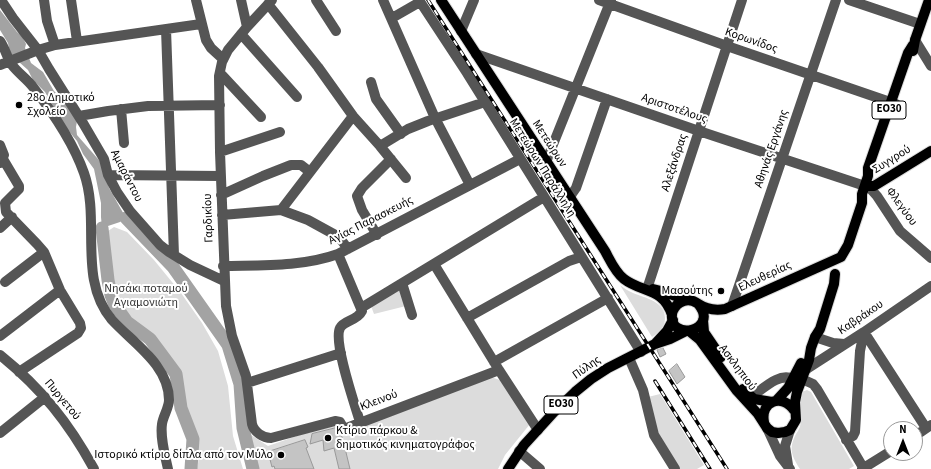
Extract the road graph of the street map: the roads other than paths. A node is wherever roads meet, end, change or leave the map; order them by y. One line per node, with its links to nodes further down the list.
1 (1, 0): 30 (street, Αμαράντου)
2 (44, 0): 28 (street)
3 (71, 0): 26 (street)
4 (196, 0): 19 (street)
5 (241, 0): 22 (street)
6 (316, 0): 23 (street)
7 (383, 0): 18 (street)
8 (441, 0): 24 (main road, Μετεώρων)
9 (474, 0): 24 (street)
10 (599, 0): 16 (street, Κορωνίδος)
11 (742, 0): 29 (street, Αλεξάνδρας)
12 (836, 0): 36 (street, Αθηνάς Εργάνης)
13 (850, 0): 20 (street)
14 (419, 1): 18 (street); 41 (street, Μετεώρων Παράλληλη)
15 (270, 2): 22 (street, Γαρδικίου); 47 (street)
16 (610, 2): 29 (street, Κορωνίδος); 38 (street)
17 (929, 6): 20 (main road, ΕΟ30)
18 (392, 18): 49 (street)
19 (201, 24): 21 (street); 32 (street)
20 (920, 24): 27 (main road, ΕΟ30)
21 (166, 29): 26 (street); 43 (street)
22 (244, 30): 32 (street, Γαρδικίου); 39 (street)
23 (336, 31)
24 (461, 31): 31 (main road, Μετεώρων)
25 (0, 41): 33 (street)
26 (77, 41): 28 (street)
27 (914, 43): 34 (street); 42 (main road, ΕΟ30)
28 (55, 44): 30 (street)
29 (727, 46): 36 (street, Κορωνίδος); 50 (street, Αλεξάνδρας)
30 (38, 50): 33 (street); 46 (street, Αμαράντου)
31 (476, 54): 38 (street, Αριστοτέλους); 62 (main road, Μετεώρων)
32 (223, 59): 35 (street, Γαρδικίου)
33 (5, 63): 132 (street)
34 (931, 66)
35 (220, 73): 44 (street, Γαρδικίου); 48 (street)
36 (811, 75): 42 (street, Κορωνίδος); 60 (street, Αθηνάς Εργάνης)
37 (371, 82): 52 (street)
38 (576, 89): 40 (street, Αριστοτέλους); 62 (street)
39 (297, 97)
40 (607, 99): 50 (street, Αριστοτέλους); 72 (street)
41 (485, 102): 49 (street); 59 (street, Μετεώρων Παράλληλη)
42 (894, 103): 69 (main road, ΕΟ30)
43 (169, 105): 44 (street); 45 (street); 65 (street)
44 (220, 105): 57 (street, Γαρδικίου)
45 (121, 109): 46 (street); 53 (street)
46 (79, 116): 64 (street, Αμαράντου)
47 (352, 116): 55 (street); 63 (street)
48 (261, 117)
49 (435, 118): 52 (street); 68 (street)
50 (699, 131): 60 (street, Αριστοτέλους); 91 (street, Αλεξάνδρας)
51 (280, 132): 57 (street)
52 (400, 134): 55 (street)
53 (124, 143)
54 (0, 145): 61 (street)
55 (380, 146): 58 (street)
56 (931, 151): 69 (main road, Συγγρού)
57 (220, 152): 66 (street, Γαρδικίου)
58 (391, 159): 67 (street); 77 (street)
59 (520, 159): 68 (street, Αγίας Παρασκευής); 71 (street, Μετεώρων Παράλληλη)
60 (783, 159): 69 (street, Αριστοτέλους); 96 (street, Αθηνάς Εργάνης)
61 (2, 161): 75 (street)
62 (546, 162): 72 (main road, Μετεώρων)
63 (310, 172): 70 (street); 73 (street)
64 (108, 175): 65 (street); 81 (street, Αμαράντου)
65 (172, 175): 66 (street); 81 (street)
66 (221, 176): 70 (street, Γαρδικίου)
67 (406, 178)
68 (470, 185): 77 (street, Αγίας Παρασκευής)
69 (866, 186): 83 (main road, ΕΟ30); 84 (street, Φλεγύου)
70 (221, 195): 74 (street, Γαρδικίου)
71 (544, 197): 82 (street, Μετεώρων Παράλληλη); 85 (street)
72 (569, 198): 91 (main road, Μετεώρων)
73 (281, 210): 74 (street); 78 (street)
74 (222, 215): 86 (street, Γαρδικίου)
75 (12, 217): 76 (street); 79 (street)
76 (0, 228)
77 (377, 235): 78 (street, Αγίας Παρασκευής)
78 (348, 248): 80 (street, Αγίας Παρασκευής)
79 (44, 252): 87 (street); 92 (street)
80 (338, 254): 86 (street, Αγίας Παρασκευής); 97 (street)
81 (174, 255): 88 (street, Αμαράντου)
82 (581, 257): 93 (street, Μετεώρων Παράλληλη); 100 (street)
83 (841, 257): 96 (main road, Ελευθερίας); 105 (main road, ΕΟ30)
84 (931, 258)
85 (434, 264): 89 (street); 100 (street)
86 (223, 266): 88 (street, Γαρδικίου)
87 (5, 282)
88 (224, 282): 116 (street, Γαρδικίου)
89 (402, 283): 97 (street); 98 (street)
90 (931, 286): 103 (street, Καβράκου)
91 (647, 289): 94 (main road, Μετεώρων); 99 (main road, Μετεώρων)
92 (60, 290): 104 (street); 114 (street)
93 (608, 298): 109 (street, Μετεώρων Παράλληλη); 113 (street, Κλεινού)
94 (686, 300): 95 (main road, Ελευθερίας); 99 (main road, ΕΟ30)
95 (699, 305): 96 (main road, Ελευθερίας); 101 (main road)
96 (732, 306)
97 (361, 308): 110 (street)
98 (412, 315)
99 (672, 317): 102 (main road); 106 (main road, ΕΟ30)
100 (467, 318): 113 (street)
101 (703, 320): 102 (main road, ΕΟ30); 117 (main road, Ασκληπιού)
102 (687, 331): 106 (main road, ΕΟ30); 122 (main road, Ασκληπιού)
103 (864, 332): 107 (street, Καβράκου); 123 (street); 128 (street)
104 (0, 336)
105 (814, 337): 107 (street); 108 (main road, ΕΟ30)
106 (655, 344): 109 (main road, ΕΟ30)
107 (844, 344): 115 (street, Καβράκου)
108 (811, 348): 115 (main road, ΕΟ30); 115 (main road, ΕΟ30)
109 (641, 352): 112 (main road, Πύλης / ΕΟ30)
110 (340, 353): 116 (street); 121 (street)
111 (0, 355): 114 (street, Πυργετού)
112 (629, 358): 124 (main road, Πύλης / ΕΟ30); 135 (street)
113 (496, 366): 121 (street, Κλεινού); 124 (street)
114 (19, 372): 118 (street, Πυργετού)
115 (800, 376): 117 (street); 119 (main road, ΕΟ30); 120 (main road, ΕΟ30); 128 (street)
116 (247, 383): 127 (street, Γαρδικίου)
117 (751, 396): 119 (main road, Ασκληπιού)
118 (45, 397): 126 (street); 131 (street, Πυργετού)
119 (774, 401): 120 (main road, Ασκληπιού); 122 (main road, ΕΟ30)
120 (794, 410): 125 (main road, ΕΟ30)
121 (360, 422): 127 (street, Κλεινού)
122 (766, 425): 125 (main road); 136 (street)
123 (929, 427)
124 (538, 430): 129 (main road, Πύλης / ΕΟ30)
125 (790, 430): 136 (street)
126 (0, 433)
127 (271, 438)
128 (846, 440): 137 (street)
129 (519, 451): 133 (main road, Πύλης / ΕΟ30); 134 (street)
130 (883, 456): 137 (street)
131 (94, 469)
132 (168, 469)
133 (508, 469)
134 (540, 469)
135 (675, 469)
136 (790, 469)
137 (863, 469)

